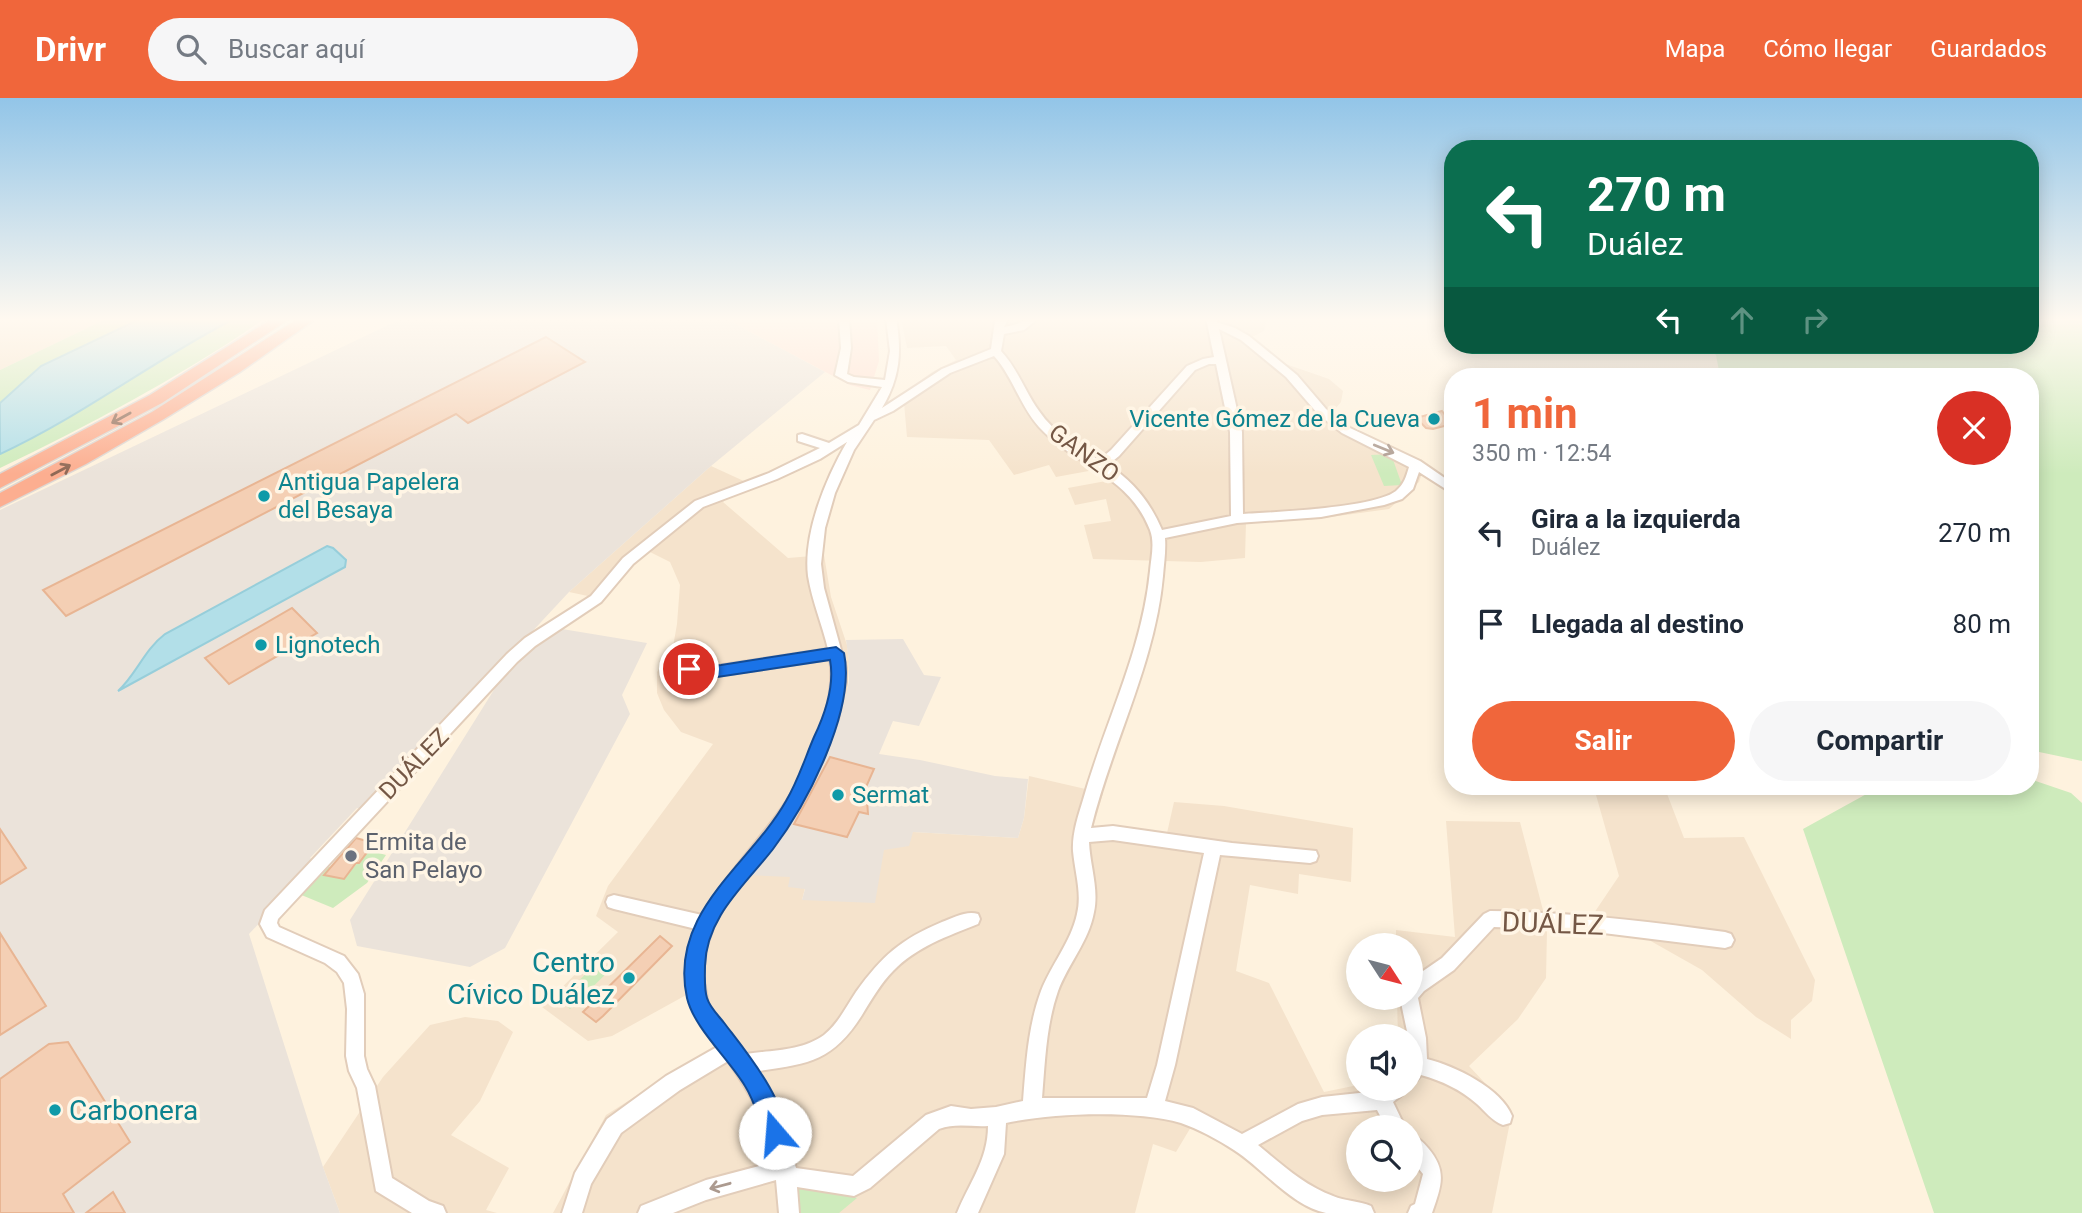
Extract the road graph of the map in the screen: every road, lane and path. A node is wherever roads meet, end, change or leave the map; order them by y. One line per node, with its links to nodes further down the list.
1 (201, 370): 17 (highway, one-way to 17)
2 (231, 370): 19 (highway, one-way to 2)
3 (842, 370): 10 (street)
4 (892, 370): 10 (street)
5 (948, 370): 11 (street)
6 (1013, 370): 16 (street, GANZO)
7 (1189, 370): 16 (street)
8 (1224, 370): 20 (street)
9 (1284, 370): 15 (street, one-way to 15)
10 (889, 384): 11 (street)
11 (867, 422): 13 (street); 14 (street)
12 (802, 438): 13 (street)
13 (827, 449): 14 (street); 42 (street, DUÁLEZ)
14 (842, 461): 22 (street)
15 (1416, 464): 18 (street); 20 (street)
16 (1100, 466): 21 (street, GANZO)
17 (0, 482)
18 (1444, 483)
19 (0, 501)
20 (1237, 519): 21 (street)
21 (1158, 535): 24 (street)
22 (836, 653): 23 (street); 29 (street)
23 (689, 669)
24 (1082, 836): 25 (street); 35 (street)
25 (1213, 848): 26 (street); 36 (street)
26 (1310, 856)
27 (614, 902): 29 (street)
28 (971, 919): 32 (street)
29 (704, 923): 32 (street)
30 (1725, 940): 31 (street, DUÁLEZ)
31 (1423, 981)
32 (735, 1057): 41 (street); 43 (street)
33 (1423, 1071): 38 (street, DUÁLEZ)
34 (1350, 1101): 39 (street)
35 (1032, 1108): 36 (street); 37 (street)
36 (1154, 1108): 39 (street)
37 (996, 1116): 41 (street); 46 (street)
38 (1503, 1116)
39 (1242, 1144): 47 (street)
40 (1423, 1157): 48 (street)
41 (787, 1172): 44 (street, one-way to 44); 45 (street)
42 (436, 1213)
43 (572, 1213)
44 (648, 1213)
45 (789, 1213)
46 (967, 1213)
47 (1364, 1213)
48 (1418, 1213)

